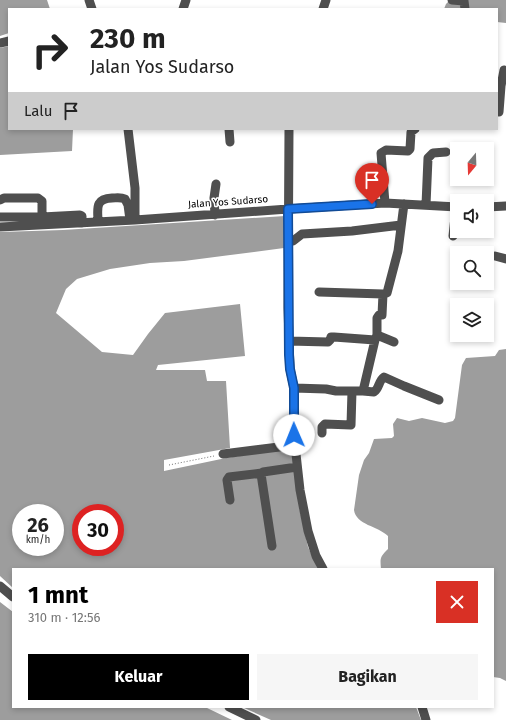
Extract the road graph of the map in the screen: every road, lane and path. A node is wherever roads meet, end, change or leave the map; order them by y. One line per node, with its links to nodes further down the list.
1 (452, 0): 2 (street)
2 (465, 8)
3 (502, 70): 4 (street)
4 (499, 112)
5 (128, 130): 23 (street)
6 (229, 130): 9 (street)
7 (289, 130): 19 (street)
8 (413, 130): 13 (street)
9 (230, 142)
10 (446, 152): 15 (street)
11 (216, 184): 20 (street)
12 (0, 200): 22 (street)
13 (386, 203): 14 (street, Jalan Yos Sudarso); 19 (street, Jalan Yos Sudarso)
14 (404, 204): 15 (street, Jalan Yos Sudarso); 26 (street)
15 (426, 205): 17 (street, Jalan Yos Sudarso)
16 (506, 206): 18 (street)
17 (450, 207)
18 (494, 207)
19 (288, 209): 20 (street, Jalan Yos Sudarso); 28 (street)
20 (215, 215): 23 (street, Jalan Yos Sudarso)
21 (0, 217): 22 (street)
22 (42, 217): 25 (street)
23 (132, 220): 24 (street, Jalan Yos Sudarso); 24 (street)
24 (98, 222): 25 (street, Jalan Yos Sudarso)
25 (82, 223): 27 (street, Jalan Yos Sudarso)
26 (401, 225): 28 (street); 32 (street)
27 (0, 227)
28 (289, 241): 34 (street)
29 (495, 256): 30 (street)
30 (506, 259)
31 (319, 292): 32 (street)
32 (383, 294): 33 (street)
33 (376, 337): 34 (street); 35 (street); 38 (street)
34 (289, 341): 36 (street)
35 (394, 342)
36 (294, 388): 37 (street); 41 (street)
37 (352, 391): 38 (street); 40 (street)
38 (363, 391): 39 (street)
39 (439, 400)
40 (322, 433)
41 (295, 445): 42 (street); 44 (street)
42 (223, 454): 43 (path)
43 (168, 465)
44 (297, 467): 45 (street); 48 (street)
45 (262, 473): 46 (street); 47 (street)
46 (230, 500)
47 (272, 546)
48 (322, 568)
49 (0, 586): 50 (street)
50 (12, 596)
51 (231, 708): 53 (street)
52 (422, 708): 54 (street)
53 (256, 720)
54 (426, 720)

